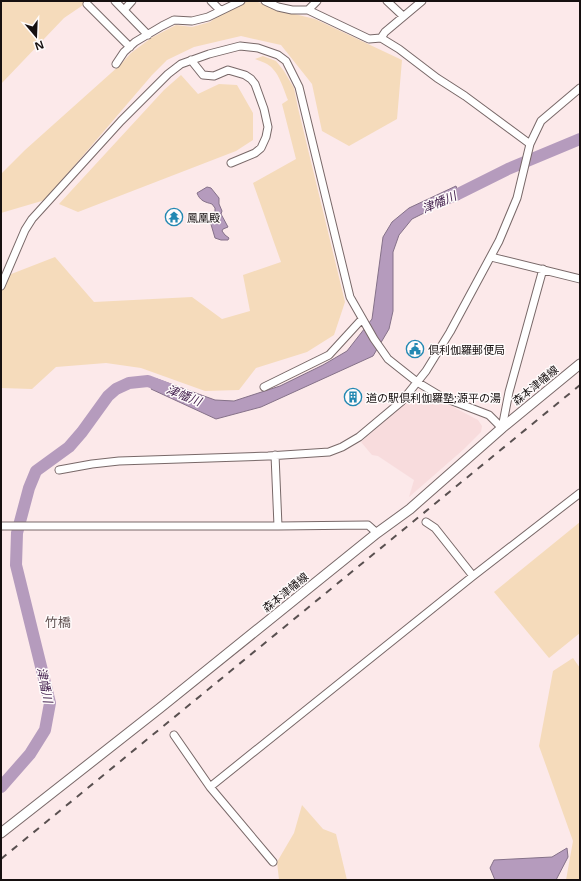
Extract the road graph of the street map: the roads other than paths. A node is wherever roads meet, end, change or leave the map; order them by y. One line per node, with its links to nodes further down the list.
1 (115, 1): 10 (street)
2 (132, 1): 10 (street)
3 (211, 1): 11 (street)
4 (241, 1): 11 (street)
5 (265, 1): 12 (street)
6 (317, 1): 12 (street)
7 (388, 1): 13 (street)
8 (422, 1): 13 (street)
9 (87, 4): 16 (street)
10 (124, 10): 14 (street)
11 (220, 10): 14 (street)
12 (308, 10): 15 (street)
13 (403, 16): 15 (street)
14 (148, 35): 16 (street)
15 (380, 38): 20 (street)
16 (130, 47): 18 (street)
17 (191, 60): 21 (street); 25 (street); 26 (street)
18 (116, 64)
19 (580, 88): 20 (street)
20 (530, 144): 22 (street)
21 (231, 163)
22 (491, 257): 23 (street); 28 (street)
23 (543, 269): 24 (street); 30 (street)
24 (580, 279)
25 (1, 286)
26 (362, 319): 28 (street); 29 (street)
27 (580, 364): 30 (main road, 森本津幡線)
28 (417, 382): 30 (street); 31 (street)
29 (264, 387)
30 (502, 428): 37 (main road, 森本津幡線)
31 (275, 455): 32 (street); 36 (street)
32 (59, 470)
33 (580, 493): 38 (street)
34 (426, 522): 38 (street)
35 (1, 526): 36 (street)
36 (278, 526): 37 (street)
37 (377, 533): 41 (main road, 森本津幡線)
38 (473, 576): 40 (street)
39 (174, 735): 40 (street)
40 (210, 787): 42 (street)
41 (1, 832)
42 (273, 862)

